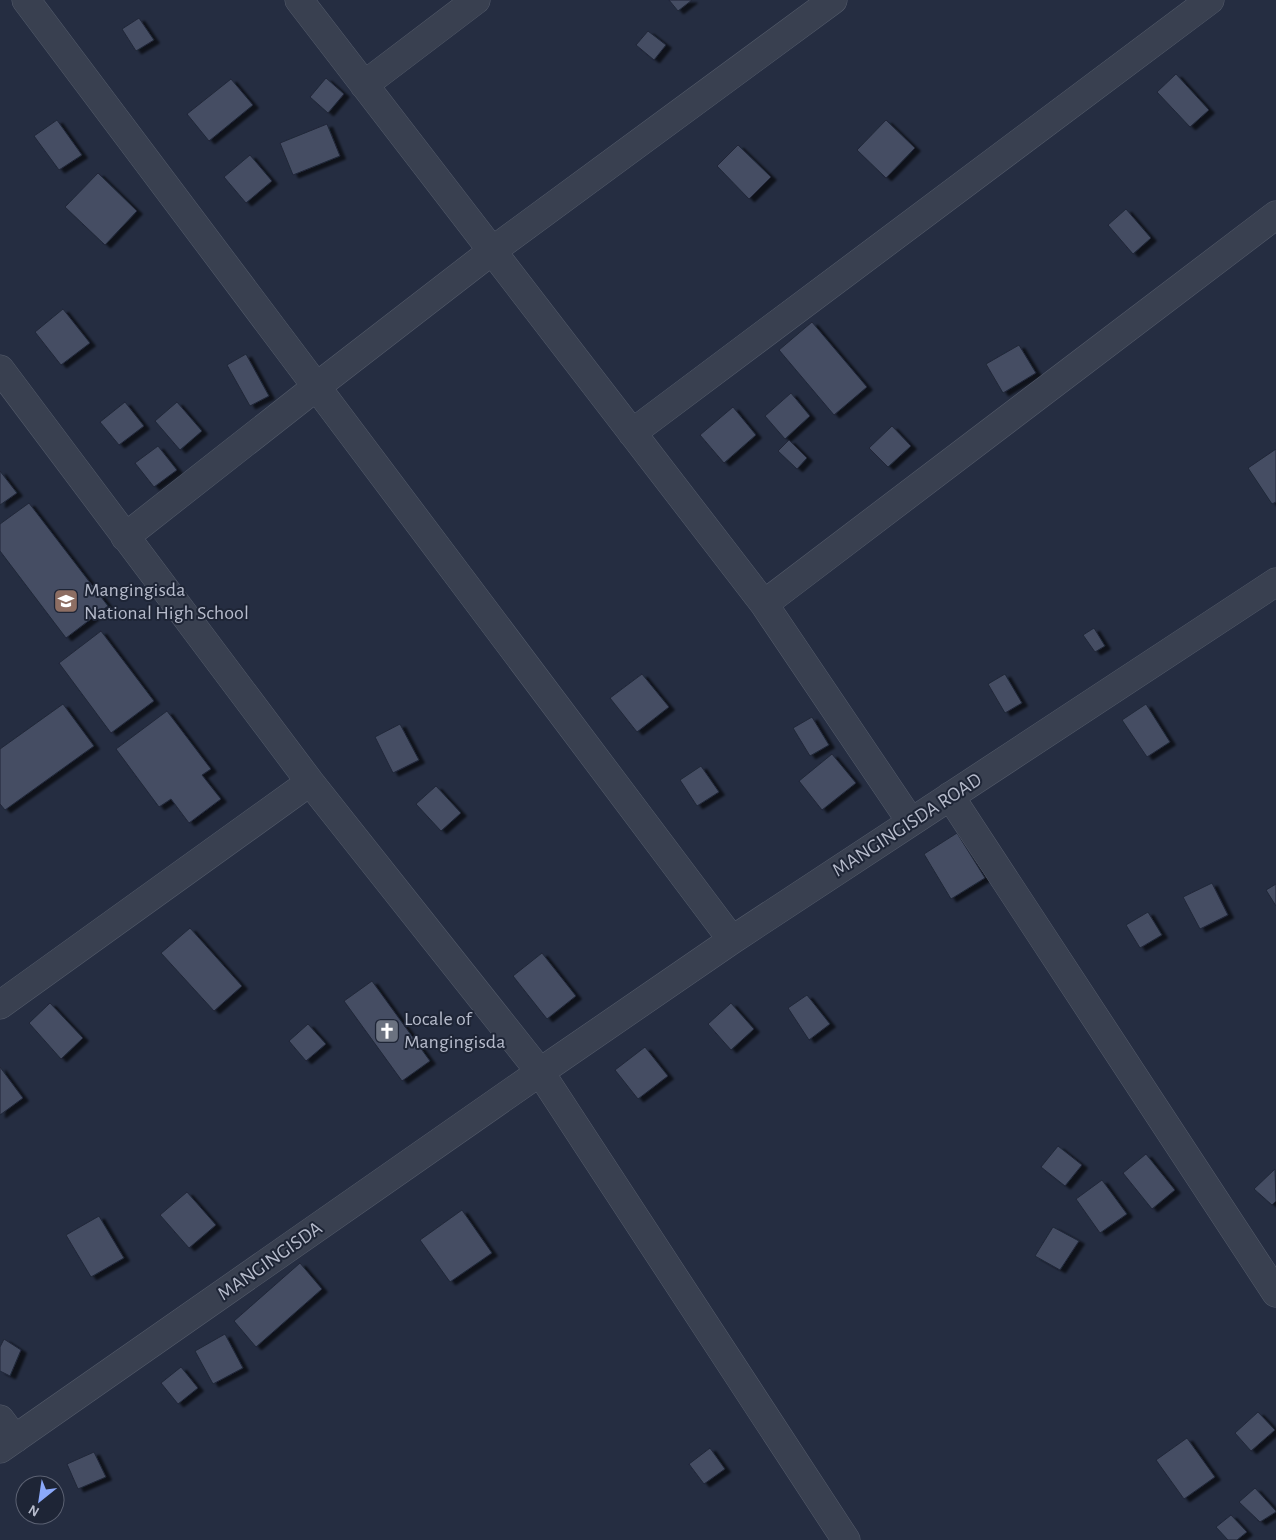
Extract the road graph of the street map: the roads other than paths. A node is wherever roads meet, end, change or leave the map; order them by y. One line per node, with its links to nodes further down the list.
1 (26, 0): 10 (street)
2 (299, 0): 6 (street)
3 (476, 0): 6 (street)
4 (833, 0): 8 (street)
5 (1210, 0): 11 (street)
6 (364, 85): 8 (street)
7 (1276, 215): 14 (street)
8 (492, 251): 10 (street); 11 (street)
9 (0, 369): 12 (street)
10 (316, 387): 12 (street); 18 (street)
11 (632, 433): 14 (street)
12 (125, 537): 15 (street)
13 (1276, 582): 16 (street, MANGINGISDA ROAD)
14 (764, 604): 17 (street)
15 (310, 782): 19 (street); 20 (street)
16 (950, 796): 17 (street, MANGINGISDA ROAD); 21 (street)
17 (910, 822): 18 (street, MANGINGISDA ROAD)
18 (732, 940): 20 (street, MANGINGISDA ROAD)
19 (0, 1006)
20 (540, 1072): 22 (street, MANGINGISDA); 23 (street)
21 (1276, 1293)
22 (5, 1436)
23 (846, 1540)

